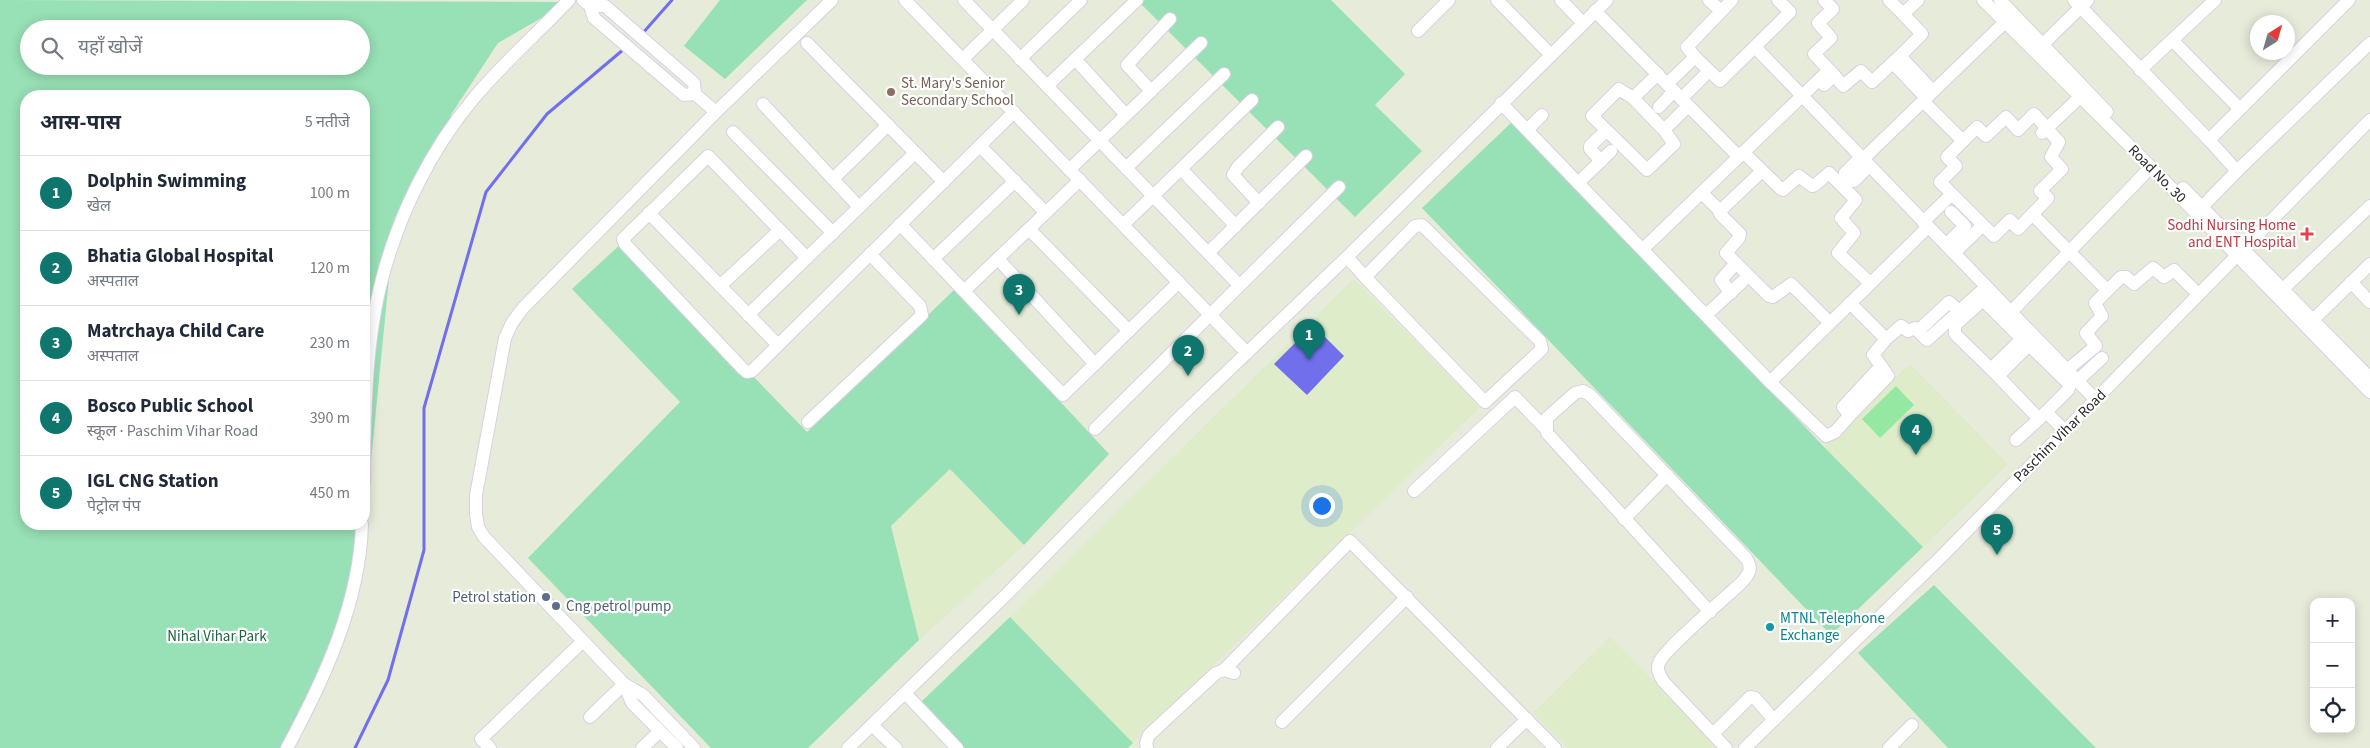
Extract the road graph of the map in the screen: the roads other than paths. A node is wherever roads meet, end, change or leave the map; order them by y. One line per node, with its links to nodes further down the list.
1 (569, 0): 158 (street)
2 (832, 0): 63 (street)
3 (964, 0): 31 (street)
4 (1081, 0): 41 (street)
5 (1138, 0): 43 (street)
6 (1450, 0): 32 (street)
7 (1498, 0): 39 (street)
8 (1561, 0): 30 (street)
9 (1607, 0): 25 (street)
10 (1710, 0): 26 (street)
11 (1732, 0): 26 (street)
12 (1824, 0): 47 (street)
13 (1889, 0): 27 (street)
14 (1918, 0): 27 (street)
15 (1983, 0): 29 (street, Road No. 30)
16 (2000, 0): 38 (street, Road No. 30)
17 (2215, 0): 33 (street)
18 (2349, 0): 62 (street)
19 (1020, 1): 31 (street)
20 (911, 2): 42 (street)
21 (1783, 2): 37 (street)
22 (2081, 2): 38 (street); 45 (street)
23 (586, 3): 24 (street); 52 (street)
24 (609, 6): 52 (street)
25 (1595, 11): 30 (street); 49 (street)
26 (1721, 11): 40 (street)
27 (1903, 14): 44 (street)
28 (1170, 19): 51 (street)
29 (2005, 22): 38 (street, Road No. 30); 55 (street)
30 (1583, 23): 39 (street)
31 (993, 30): 41 (street); 42 (street)
32 (1418, 31)
33 (2172, 40): 45 (street); 62 (street)
34 (807, 43): 67 (street)
35 (1201, 43): 51 (street)
36 (2370, 43): 91 (street)
37 (1755, 47): 46 (street); 54 (street)
38 (2039, 48): 56 (street, Road No. 30); 105 (street, Road No. 30)
39 (1551, 55): 59 (street)
40 (1695, 57): 46 (street); 53 (street)
41 (1020, 58): 50 (street)
42 (963, 59): 64 (street)
43 (1075, 59): 50 (street); 65 (street)
44 (1896, 59): 47 (street); 55 (street)
45 (2140, 70): 76 (street)
46 (1709, 71): 53 (street)
47 (1831, 72): 54 (street)
48 (1224, 74): 87 (street)
49 (1658, 74): 53 (street); 57 (street)
50 (1047, 86): 75 (street)
51 (1151, 91): 65 (street)
52 (695, 94): 63 (street)
53 (1678, 95): 61 (street); 72 (street); 82 (street)
54 (1804, 97): 82 (street); 84 (street)
55 (1928, 97): 77 (street); 84 (street)
56 (2080, 97): 70 (street); 86 (street, Road No. 30)
57 (1634, 98): 72 (street); 73 (street)
58 (1252, 100): 88 (street)
59 (1501, 103): 71 (street); 125 (street)
60 (763, 104): 92 (street)
61 (1659, 107)
62 (2240, 109): 76 (street)
63 (716, 112): 179 (street)
64 (1014, 112): 79 (street); 89 (street)
65 (1126, 115): 75 (street)
66 (1542, 115): 71 (street)
67 (888, 125): 81 (street); 92 (street)
68 (2368, 125): 121 (street, Paschim Vihar Road)
69 (1278, 127): 102 (street)
70 (2041, 129): 77 (street); 78 (street); 110 (street)
71 (1527, 130): 97 (street)
72 (1664, 130): 73 (street)
73 (1606, 131): 85 (street)
74 (732, 132): 118 (street)
75 (1100, 140): 87 (street); 89 (street)
76 (2209, 140): 91 (street)
77 (1962, 141): 100 (street)
78 (2053, 144)
79 (980, 146): 94 (street); 95 (street)
80 (1611, 151): 85 (street)
81 (915, 153): 95 (street); 104 (street)
82 (1741, 154): 90 (street); 99 (street)
83 (1306, 156): 102 (street)
84 (1864, 160): 96 (street); 113 (street)
85 (1601, 161): 97 (street)
86 (2151, 167): 121 (street, Road No. 30); 122 (street)
87 (1126, 168): 101 (street)
88 (1180, 169): 101 (street); 115 (street)
89 (1070, 170): 93 (street)
90 (1762, 170): 96 (street); 106 (street)
91 (2237, 171): 105 (street)
92 (833, 179): 104 (street)
93 (1080, 180): 109 (street); 112 (street)
94 (1015, 181): 109 (street); 127 (street)
95 (944, 182): 111 (street)
96 (1845, 182): 135 (street)
97 (1578, 183): 119 (street)
98 (1339, 187): 136 (street)
99 (1702, 193): 106 (street); 119 (street)
100 (1952, 194): 113 (street); 114 (street)
101 (1153, 196): 112 (street); 123 (street)
102 (1259, 203): 115 (street)
103 (2370, 206): 139 (street)
104 (859, 207): 118 (street)
105 (2202, 207): 121 (street, Road No. 30)
106 (1720, 211): 129 (street)
107 (1951, 212): 120 (street)
108 (649, 213): 117 (street); 137 (street); 155 (street)
109 (1046, 213): 116 (street)
110 (2032, 214): 114 (street); 122 (street)
111 (900, 224): 124 (street); 127 (street)
112 (1123, 224): 132 (street)
113 (1926, 224): 120 (street); 135 (street)
114 (1983, 225): 120 (street)
115 (1236, 226): 123 (street)
116 (1029, 229): 128 (street); 152 (street)
117 (780, 230): 126 (street); 137 (street)
118 (833, 233): 126 (street)
119 (1643, 249): 149 (street)
120 (1950, 249): 138 (street)
121 (2239, 251): 139 (street, Road No. 30); 143 (street, Paschim Vihar Road); 165 (street, Road No. 30)
122 (2069, 252): 140 (street); 146 (street)
123 (1208, 253): 136 (street)
124 (870, 254): 155 (street); 168 (street)
125 (1347, 257): 131 (street); 156 (street)
126 (807, 258): 148 (street)
127 (933, 259): 141 (street)
128 (998, 259): 141 (street); 159 (street)
129 (1736, 263): 142 (street); 151 (street)
130 (2370, 264): 134 (street)
131 (1365, 277): 131 (street)
132 (1179, 282): 147 (street); 152 (street)
133 (1742, 282): 142 (street)
134 (2351, 282): 144 (street); 150 (street)
135 (1870, 284): 145 (street)
136 (1239, 285): 147 (street)
137 (720, 286): 148 (street)
138 (1986, 286): 146 (street); 153 (street)
139 (2283, 289): 150 (street, Road No. 30)
140 (2107, 290): 143 (street); 160 (street)
141 (964, 291): 159 (street)
142 (1731, 293): 149 (street)
143 (2198, 294): 166 (street, Paschim Vihar Road)
144 (2370, 302)
145 (1850, 303): 151 (street); 153 (street)
146 (2011, 312): 154 (street)
147 (1210, 314): 156 (street); 169 (street)
148 (748, 315): 155 (street)
149 (1706, 316): 164 (street)
150 (2312, 320): 162 (street, Road No. 30)
151 (1830, 323): 164 (street)
152 (1129, 331): 159 (street)
153 (1886, 339): 164 (street)
154 (2028, 340): 160 (street); 161 (street); 161 (street); 167 (street)
155 (777, 344)
156 (1247, 353): 181 (street)
157 (2102, 358): 163 (street)
158 (370, 359)
159 (1095, 364)
160 (2068, 370): 163 (street)
161 (1995, 372): 167 (street)
162 (2370, 378)
163 (2077, 380): 166 (street)
164 (1770, 382)
165 (2370, 392)
166 (2096, 400): 171 (street, Paschim Vihar Road)
167 (2042, 415): 171 (street); 172 (street)
168 (808, 422)
169 (1095, 429)
170 (1546, 429): 173 (street); 174 (street); 175 (street)
171 (2065, 432): 184 (street, Paschim Vihar Road)
172 (2016, 440)
173 (1667, 475): 175 (street); 178 (street)
174 (1414, 492)
175 (1624, 519): 178 (street)
176 (361, 530): 191 (street)
177 (1407, 597): 183 (street); 185 (street); 198 (street)
178 (1710, 612): 189 (street)
179 (583, 641): 180 (street); 190 (street)
180 (624, 684): 182 (street); 188 (street); 194 (street)
181 (905, 693): 186 (street); 197 (street)
182 (590, 717)
183 (1527, 719): 199 (street); 200 (street)
184 (1774, 720): 189 (street); 202 (street, Paschim Vihar Road)
185 (1282, 722)
186 (872, 724): 195 (street); 196 (street)
187 (1912, 725): 203 (street)
188 (660, 731): 192 (street); 193 (street)
189 (1713, 734): 201 (street)
190 (481, 745)
191 (287, 748)
192 (642, 748)
193 (677, 748)
194 (694, 748)
195 (848, 748)
196 (896, 748)
197 (957, 748)
198 (1148, 748)
199 (1497, 748)
200 (1555, 748)
201 (1726, 748)
202 (1745, 748)
203 (1889, 748)

